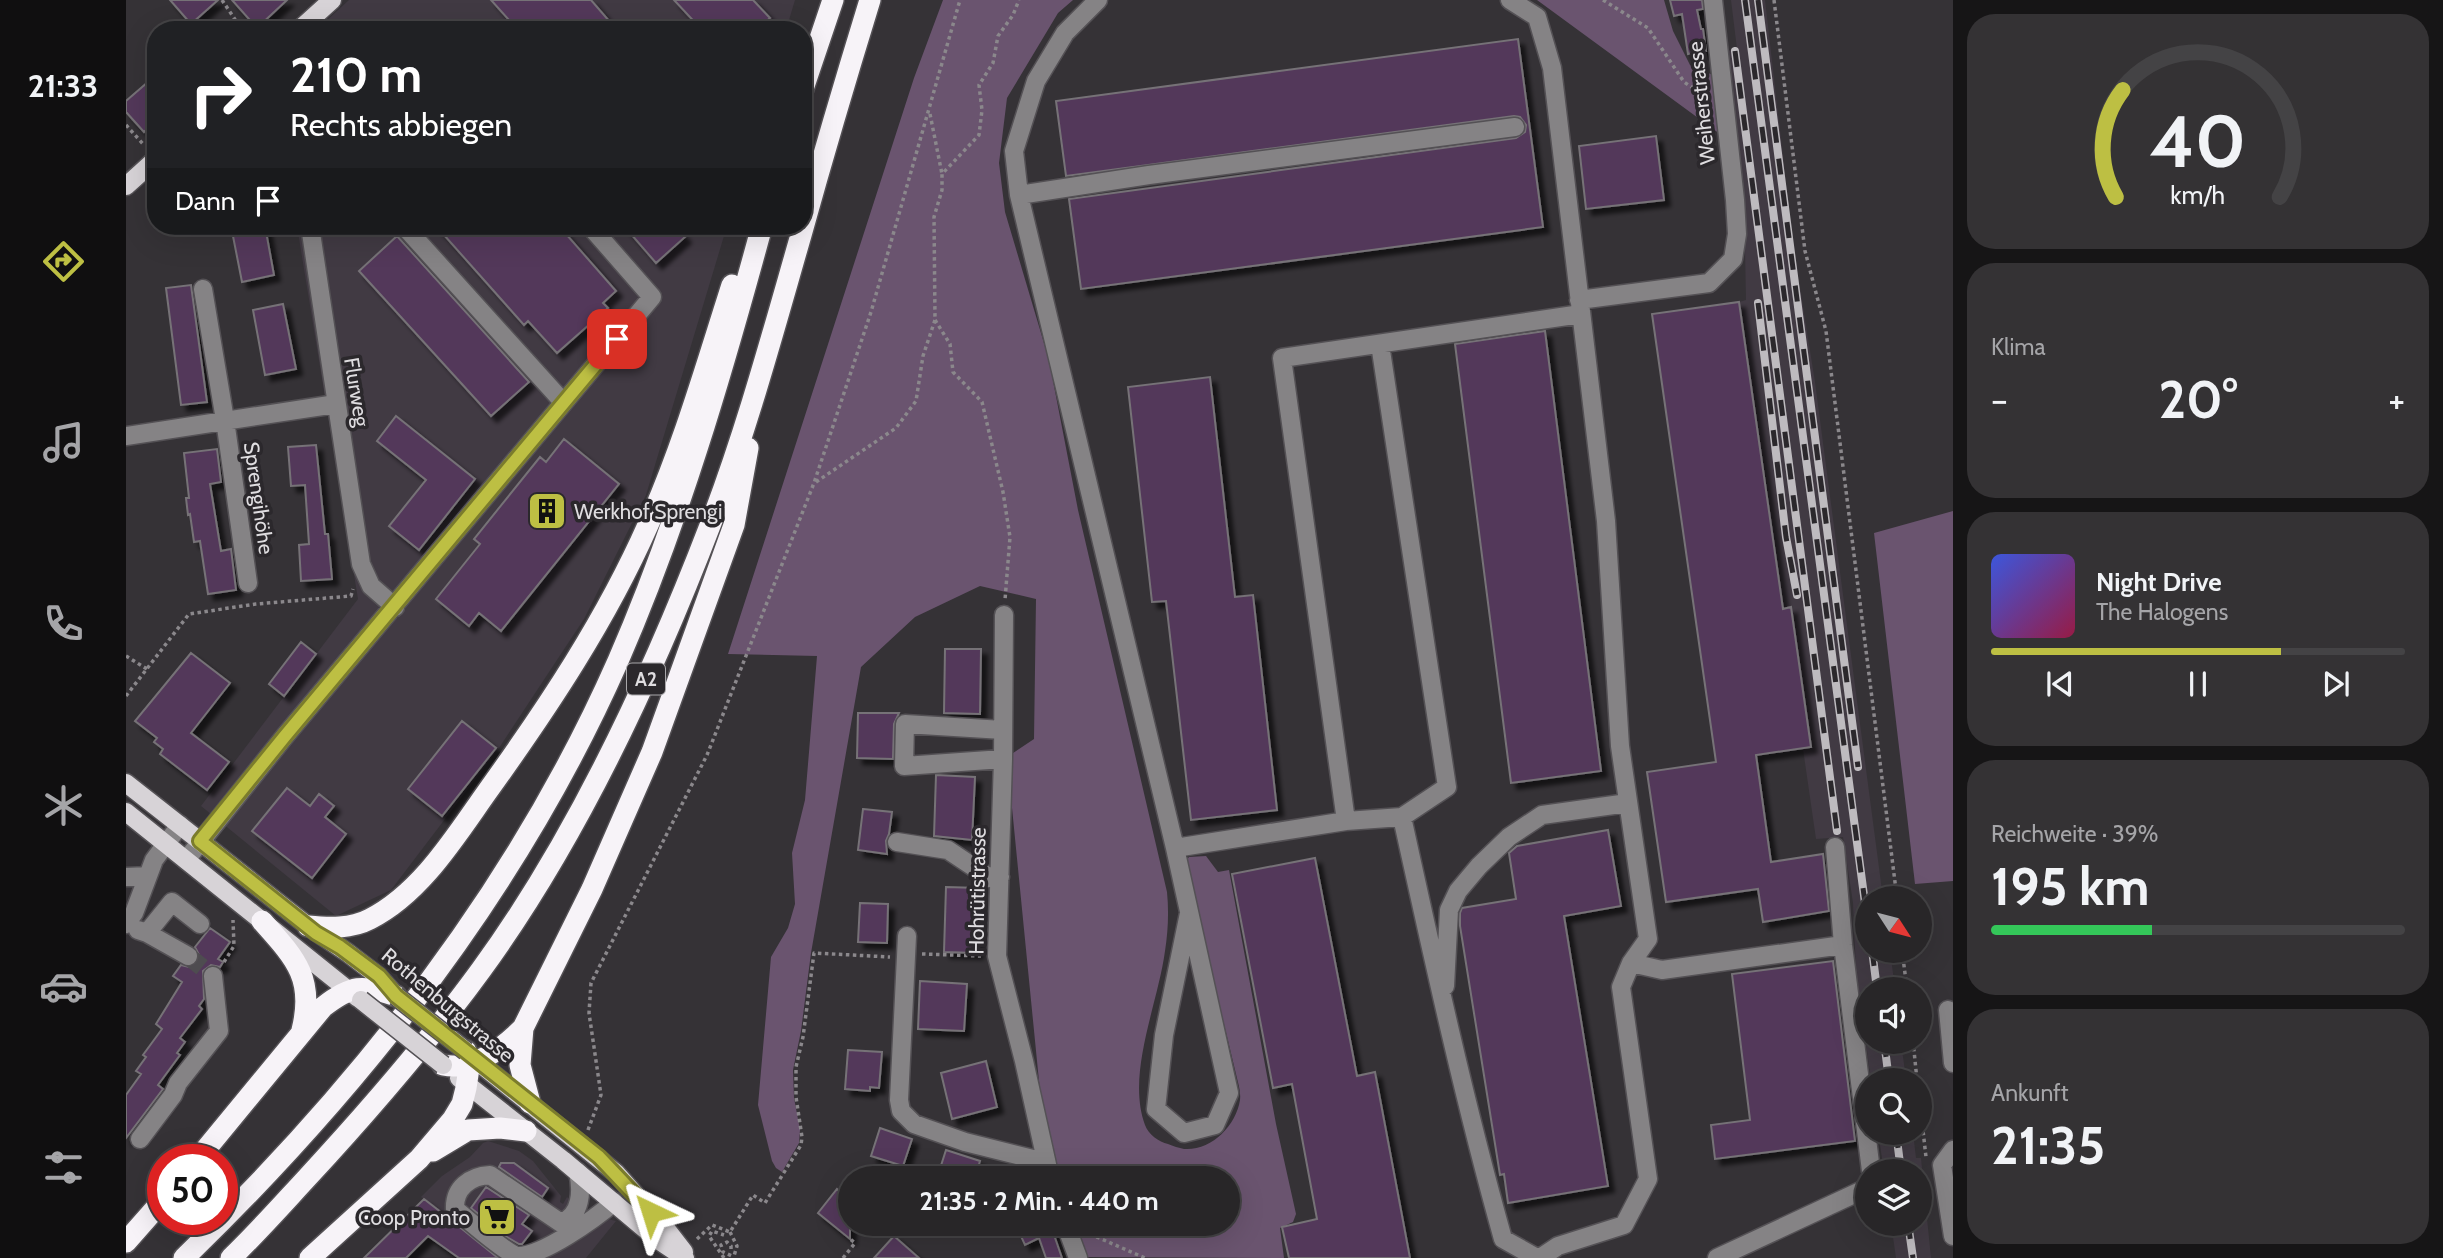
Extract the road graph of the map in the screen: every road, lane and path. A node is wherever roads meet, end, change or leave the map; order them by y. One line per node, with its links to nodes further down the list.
1 (222, 0): 12 (path)
2 (332, 0): 13 (main road)
3 (833, 0): 14 (highway)
4 (870, 0): 23 (highway, A2)
5 (960, 0): 16 (path)
6 (1019, 0): 21 (path)
7 (1098, 0): 24 (street)
8 (1510, 0): 32 (street)
9 (1603, 0): 15 (path)
10 (1713, 0): 15 (street, Weiherstrasse)
11 (1774, 0): 65 (path)
12 (236, 21)
13 (309, 21)
14 (812, 62)
15 (1725, 110): 32 (street, Weiherstrasse)
16 (930, 113): 21 (path); 40 (path)
17 (126, 125): 19 (path)
18 (1515, 127): 24 (street)
19 (143, 144)
20 (147, 167): 22 (main road)
21 (943, 174): 33 (path)
22 (126, 186)
23 (812, 195)
24 (1019, 195): 60 (street)
25 (311, 235): 37 (street, Flurweg)
26 (412, 235): 36 (street)
27 (598, 235): 36 (street)
28 (747, 235): 71 (highway)
29 (760, 235): 111 (highway, A2)
30 (801, 235): 35 (highway, A2)
31 (203, 289): 38 (street, Sprengihöhe)
32 (1580, 307): 34 (street, Weiherstrasse); 51 (street)
33 (936, 320): 40 (path); 44 (path)
34 (1380, 344): 53 (street); 54 (street, Weiherstrasse)
35 (761, 376): 83 (highway); 112 (highway, A2)
36 (563, 402): 43 (street)
37 (336, 404): 38 (street, Sprengihöhe); 41 (street, Flurweg)
38 (225, 420): 39 (street, Sprengihöhe); 42 (street, Sprengihöhe)
39 (126, 436)
40 (814, 483): 89 (path)
41 (361, 564): 43 (street); 46 (path)
42 (248, 583)
43 (395, 607): 56 (street)
44 (1004, 615): 48 (street, Hohrütistrasse)
45 (126, 656): 46 (path)
46 (146, 670): 47 (path)
47 (126, 696)
48 (1003, 730): 49 (street, Hohrütistrasse); 49 (street)
49 (1003, 759): 64 (street, Hohrütistrasse)
50 (126, 783): 55 (main road, Rothenburgstrasse)
51 (1628, 803): 77 (street); 81 (street)
52 (126, 813): 58 (main road, Rothenburgstrasse)
53 (1402, 817): 54 (street); 81 (street)
54 (1346, 821): 60 (street)
55 (180, 825): 56 (main road, Rothenburgstrasse); 58 (street)
56 (200, 841): 61 (street); 71 (main road, Rothenburgstrasse)
57 (897, 842): 64 (street)
58 (166, 844): 61 (main road, Rothenburgstrasse); 62 (street)
59 (1835, 847): 73 (street)
60 (1175, 848): 67 (street)
61 (186, 860): 68 (main road, Rothenburgstrasse)
62 (148, 876): 63 (street); 70 (street)
63 (126, 877)
64 (1000, 877): 76 (street, Hohrütistrasse)
65 (1895, 886)
66 (232, 911): 78 (path)
67 (1189, 913): 67 (street)
68 (262, 921): 79 (main road, Rothenburgstrasse); 84 (highway)
69 (200, 924): 72 (street)
70 (126, 925): 72 (street)
71 (308, 926): 79 (main road, Rothenburgstrasse)
72 (148, 933): 75 (street)
73 (1843, 945): 77 (street); 94 (street)
74 (906, 949): 76 (path); 95 (street, Hohrütistrasse); 101 (path)
75 (188, 956)
76 (997, 956): 96 (street, Hohrütistrasse)
77 (1631, 963): 118 (street)
78 (217, 972): 90 (street)
79 (364, 989): 80 (highway); 84 (highway); 86 (main road, Rothenburgstrasse, bridge)
80 (396, 996): 86 (main road, Rothenburgstrasse, bridge)
81 (1444, 1010): 118 (street)
82 (1948, 1010): 85 (street)
83 (523, 1028): 86 (highway); 87 (highway)
84 (302, 1031): 91 (highway)
85 (1953, 1063)
86 (461, 1067): 87 (main road, Rothenburgstrasse); 88 (main road, Rothenburgstrasse); 93 (highway)
87 (530, 1103): 109 (main road, Rothenburgstrasse)
88 (526, 1130): 93 (highway); 97 (main road, Rothenburgstrasse)
89 (587, 1132)
90 (140, 1139)
91 (210, 1144)
92 (1953, 1150): 105 (street)
93 (419, 1159): 113 (highway)
94 (1870, 1159)
95 (1036, 1166)
96 (1047, 1166)
97 (578, 1172): 99 (main road, Rothenburgstrasse); 99 (street)
98 (1855, 1194): 119 (street)
99 (614, 1202): 109 (main road, Rothenburgstrasse)
100 (147, 1218): 107 (highway)
101 (730, 1232): 109 (path); 110 (path)
102 (724, 1235): 114 (path)
103 (1070, 1236): 116 (street)
104 (1095, 1236): 117 (path)
105 (1953, 1236)
106 (849, 1238): 115 (path)
107 (126, 1242)
108 (731, 1249): 110 (path)
109 (689, 1253)
110 (733, 1257)
111 (184, 1258)
112 (231, 1258)
113 (310, 1258)
114 (723, 1258)
115 (843, 1258)
116 (1078, 1258)
117 (1145, 1258)
118 (1538, 1258)
119 (1717, 1258)

